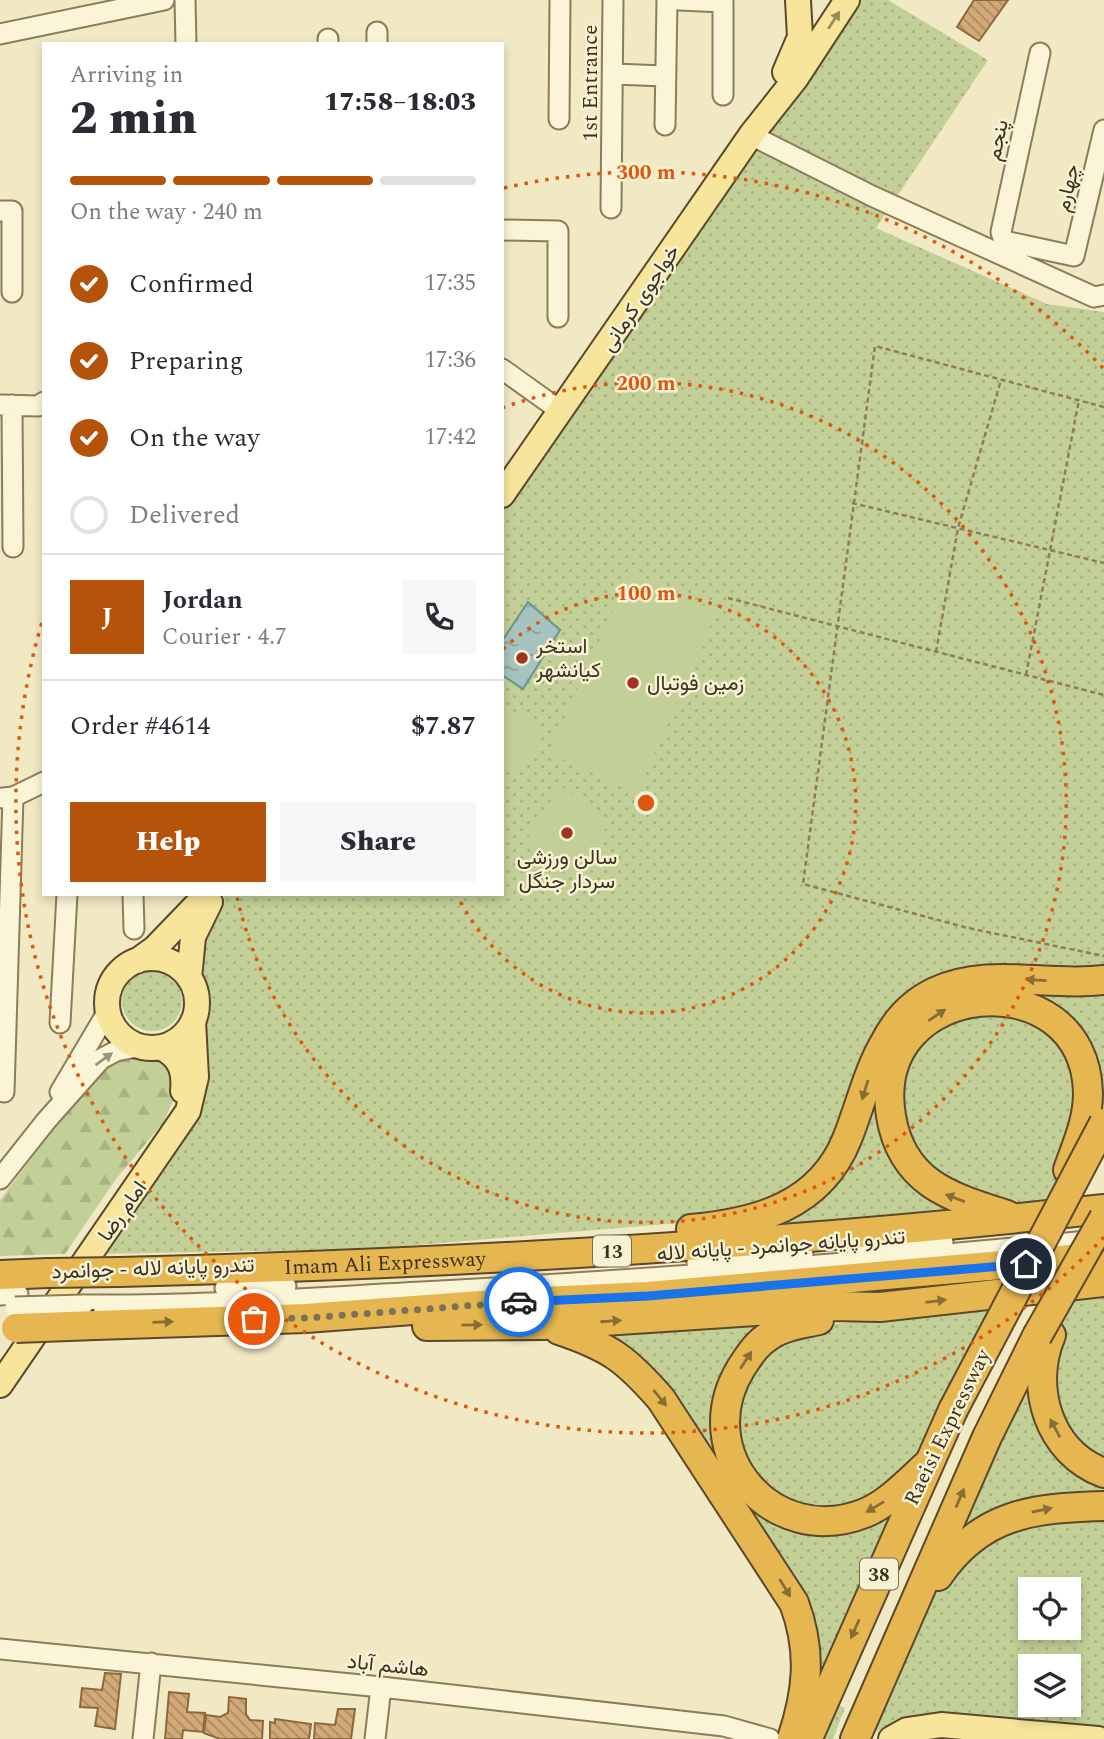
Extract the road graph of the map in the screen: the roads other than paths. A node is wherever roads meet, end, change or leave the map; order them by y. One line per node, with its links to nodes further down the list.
1 (112, 0): 10 (street)
2 (164, 0): 11 (street)
3 (185, 0): 12 (street)
4 (560, 0): 17 (street)
5 (613, 0): 14 (street, 1st Entrance)
6 (667, 0): 15 (street)
7 (679, 0): 16 (street)
8 (798, 0): 20 (main road)
9 (847, 0): 20 (main road, one-way to 9)
10 (0, 24)
11 (0, 34)
12 (186, 42)
13 (1040, 53): 24 (street, پنجم)
14 (613, 74): 15 (street); 21 (street, 1st Entrance)
15 (666, 76): 18 (street)
16 (723, 95)
17 (559, 119)
18 (665, 125)
19 (1104, 130): 24 (street, چهارم)
20 (751, 135): 26 (street); 31 (main road, خواجوی کرمانی)
21 (611, 208)
22 (0, 211): 25 (street)
23 (504, 230): 27 (street)
24 (1074, 256)
25 (12, 292)
26 (1104, 296)
27 (558, 317)
28 (504, 370): 31 (street)
29 (42, 403): 30 (street)
30 (6, 405): 33 (street)
31 (562, 412): 32 (main road, خواجوی کرمانی)
32 (504, 492)
33 (13, 547)
34 (42, 783): 35 (street)
35 (7, 798): 49 (street)
36 (67, 896): 46 (street)
37 (133, 896): 40 (street)
38 (205, 896): 41 (main road)
39 (214, 896): 42 (main road)
40 (134, 929)
41 (136, 961): 42 (main road); 44 (main road)
42 (189, 978): 45 (main road)
43 (1104, 980): 58 (highway, one-way to 58)
44 (108, 1011): 47 (main road); 50 (street)
45 (193, 1021): 48 (main road); 68 (main road, امام رضا)
46 (61, 1023)
47 (138, 1047): 48 (main road); 50 (street, one-way to 47)
48 (162, 1048): 67 (main road, امام رضا)
49 (4, 1091)
50 (46, 1121): 52 (street)
51 (1093, 1128): 54 (highway, one-way to 51); 69 (highway, Raeisi Expressway / 38, bridge)
52 (0, 1179)
53 (1104, 1209): 54 (highway, Imam Ali Expressway / 13)
54 (1020, 1218): 58 (highway, Imam Ali Expressway / 13)
55 (1104, 1218): 66 (highway, Raeisi Expressway / 38, bridge)
56 (1104, 1228): 63 (street, تندرو پایانه لاله - جوانمرد)
57 (1104, 1240): 63 (street, تندرو پایانه جوانمرد - پایانه لاله)
58 (540, 1255): 61 (highway, Imam Ali Expressway / 13, bridge)
59 (1104, 1256): 64 (highway, Imam Ali Expressway / 13)
60 (1104, 1282): 62 (highway, one-way to 60)
61 (7, 1305): 63 (highway, Imam Ali Expressway / 13, bridge)
62 (880, 1307): 65 (highway, one-way to 62); 69 (highway, one-way to 62)
63 (88, 1308): 64 (highway, Imam Ali Expressway / 13, one-way to 64)
64 (306, 1318): 65 (highway, one-way to 65)
65 (543, 1325): 80 (highway, one-way to 80)
66 (1046, 1331): 70 (highway, one-way to 66); 72 (highway, Raeisi Expressway / 38, one-way to 66)
67 (0, 1359)
68 (0, 1384)
69 (928, 1464): 81 (highway, Raeisi Expressway / 38, one-way to 81)
70 (1104, 1472)
71 (1104, 1506): 72 (highway, one-way to 71)
72 (914, 1605): 82 (highway, Raeisi Expressway / 38)
73 (0, 1649): 74 (street, هاشم آباد)
74 (151, 1663): 75 (street, هاشم آباد); 77 (street)
75 (381, 1687): 78 (street); 79 (street, هاشم آباد)
76 (1088, 1737): 83 (main road)
77 (143, 1739)
78 (375, 1739)
79 (770, 1739)
80 (792, 1739)
81 (808, 1739)
82 (855, 1739)
83 (891, 1739)

